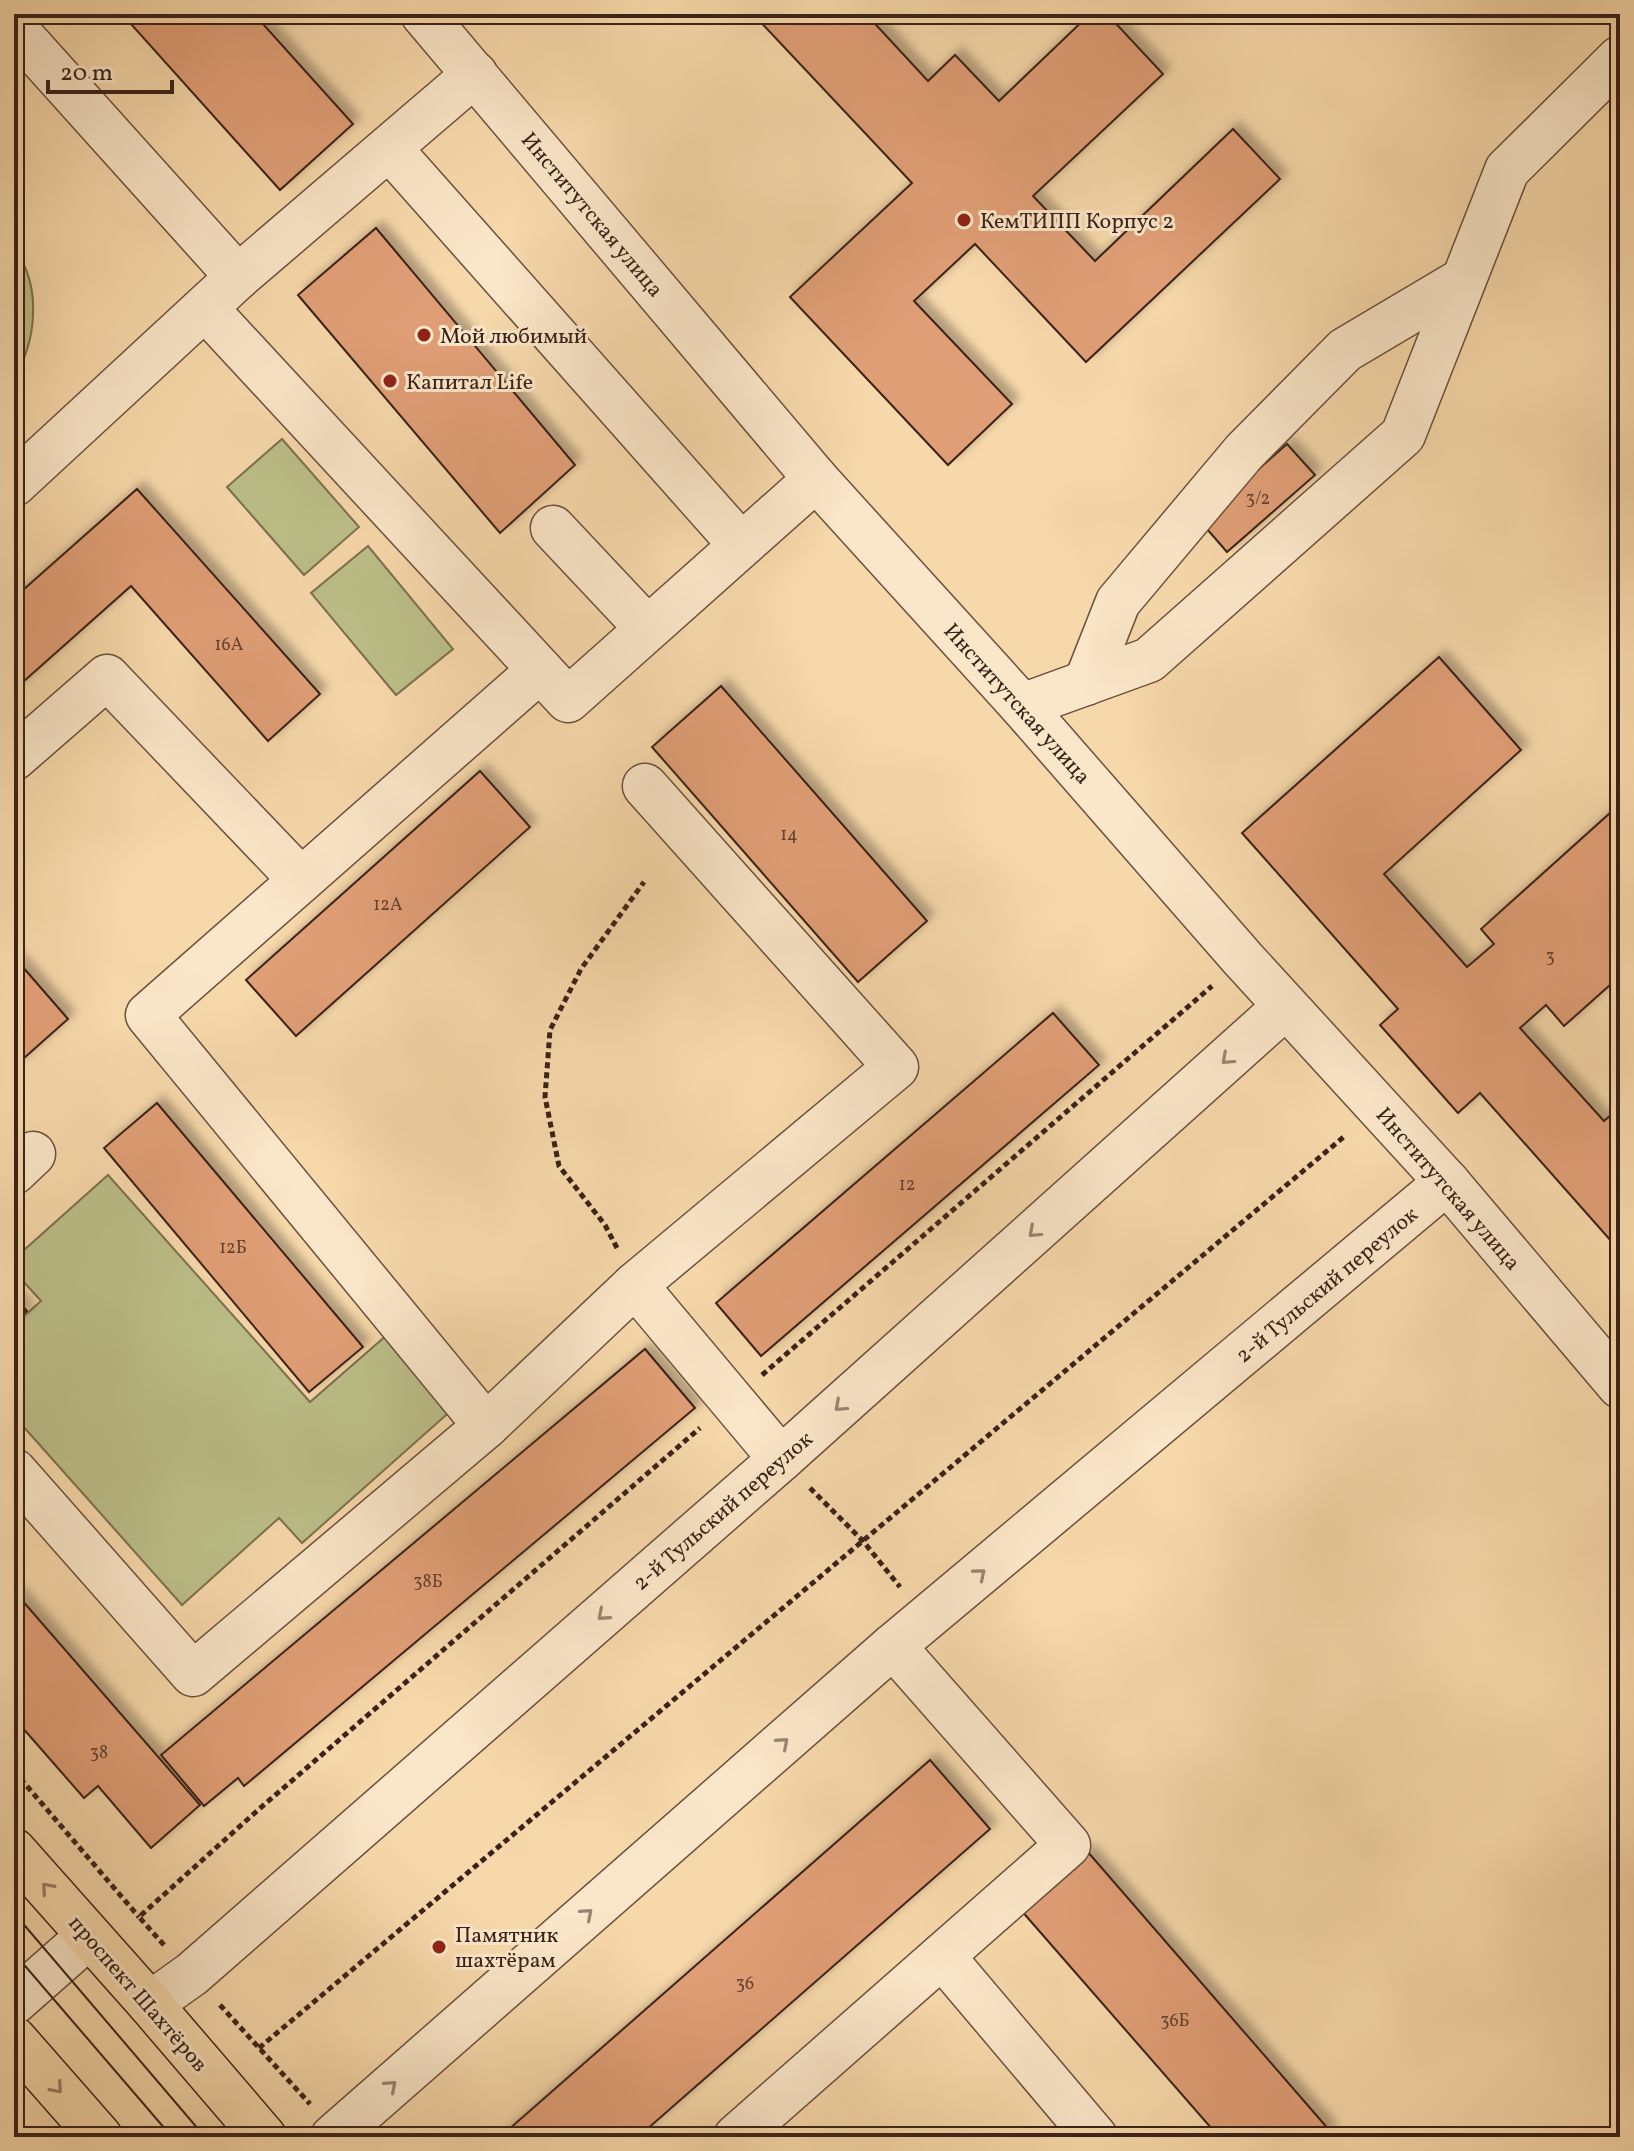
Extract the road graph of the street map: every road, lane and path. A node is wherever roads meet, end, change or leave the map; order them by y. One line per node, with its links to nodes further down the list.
1 (423, 14): 4 (street, Институтская улица)
2 (14, 28): 6 (street)
3 (1620, 58): 7 (street)
4 (475, 74): 5 (street); 9 (street, Институтская улица)
5 (389, 148): 6 (street); 12 (street)
6 (238, 277): 8 (street)
7 (1463, 280): 14 (street); 14 (street)
8 (205, 308): 10 (street); 15 (street)
9 (816, 479): 12 (street); 16 (street, Институтская улица)
10 (14, 484)
11 (553, 528): 13 (street)
12 (741, 545): 13 (street)
13 (647, 628): 15 (street)
14 (1086, 683): 16 (street)
15 (565, 698): 19 (street)
16 (1022, 706): 21 (street, Институтская улица)
17 (14, 758): 19 (street)
18 (645, 786): 25 (street)
19 (301, 880): 28 (street)
20 (644, 882): 25 (path)
21 (1243, 959): 22 (street, Институтская улица); 27 (path)
22 (1285, 1007): 23 (street, Институтская улица); 29 (street, 2-й Тульский переулок, one-way to 29)
23 (1378, 1108): 24 (street, Институтская улица); 31 (path)
24 (1447, 1182): 26 (street, Институтская улица); 32 (street, 2-й Тульский переулок, one-way to 24)
25 (635, 1285): 27 (street); 28 (street)
26 (1620, 1386)
27 (732, 1400): 29 (street); 35 (path)
28 (486, 1426): 30 (street)
29 (781, 1459): 31 (path); 38 (street, 2-й Тульский переулок, one-way to 38)
30 (14, 1471)
31 (863, 1541): 32 (path); 42 (path)
32 (909, 1633): 37 (street); 43 (street, 2-й Тульский переулок, one-way to 32)
33 (14, 1771): 35 (path)
34 (14, 1851): 36 (main road, проспект Шахтёров, one-way to 34)
35 (139, 1917): 38 (path)
36 (89, 1936): 39 (street); 40 (main road, проспект Шахтёров)
37 (942, 1956): 46 (street); 47 (street)
38 (192, 1974): 40 (street, 2-й Тульский переулок); 42 (path)
39 (14, 2002)
40 (150, 2004): 45 (main road, проспект Шахтёров)
41 (14, 2039): 44 (main road, one-way to 44)
42 (259, 2048): 43 (path)
43 (335, 2135)
44 (100, 2137)
45 (264, 2137)
46 (736, 2137)
47 (1095, 2137)

